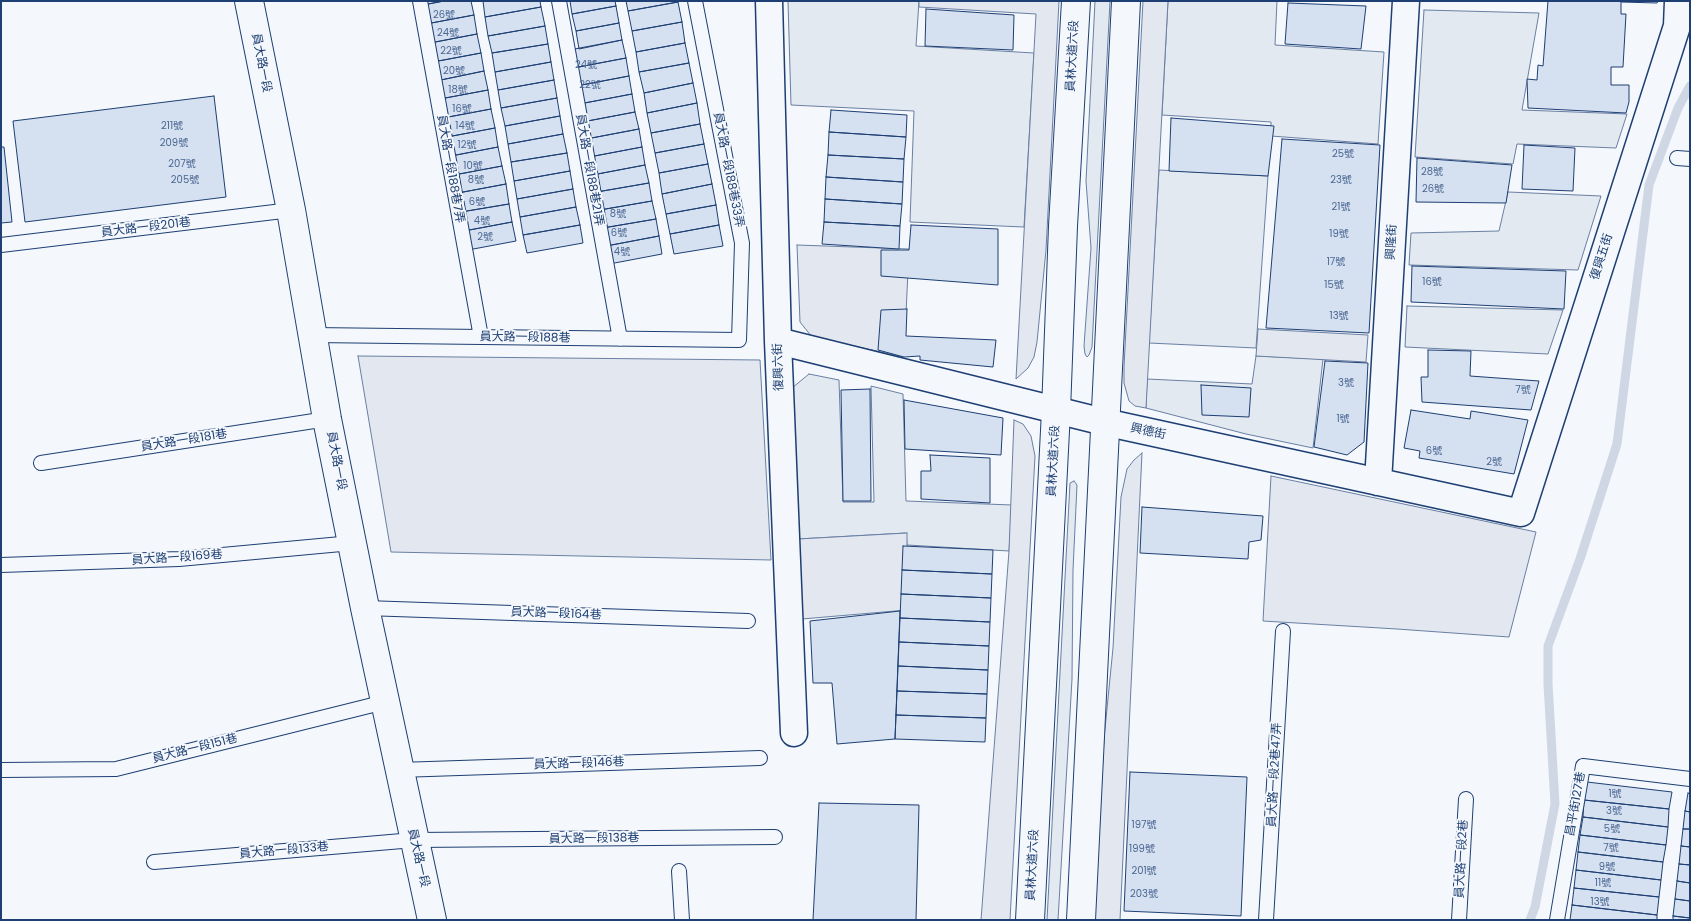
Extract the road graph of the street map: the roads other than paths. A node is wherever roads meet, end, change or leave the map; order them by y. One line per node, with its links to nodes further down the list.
1 (249, 1): 10 (main road, 員大路一段)
2 (420, 1): 13 (lane, 員大路一段188巷7弄)
3 (559, 1): 14 (lane, 員大路一段188巷21弄)
4 (695, 1): 15 (lane, 員大路一段188巷33弄)
5 (769, 1): 16 (street, 復興六街)
6 (1076, 1): 17 (main road, 員林大道六段)
7 (1126, 1): 19 (main road)
8 (1406, 1): 21 (street, 興隆街)
9 (1678, 1): 22 (street, 復興五街)
10 (291, 210): 11 (lane, 員大路一段201巷); 12 (main road, 員大路一段)
11 (1, 245)
12 (312, 335): 13 (lane, 員大路一段188巷); 18 (main road, 員大路一段)
13 (481, 337): 14 (lane, 員大路一段188巷)
14 (620, 339): 15 (lane, 員大路一段188巷)
15 (739, 340)
16 (778, 341): 17 (street, 興德街); 29 (street, 復興六街)
17 (1056, 411): 19 (street, 興德街); 41 (main road, 員林大道六段)
18 (327, 419): 20 (lane, 員大路一段181巷); 23 (main road, 員大路一段)
19 (1104, 422): 21 (street, 興德街); 42 (main road)
20 (41, 463)
21 (1378, 482): 22 (street, 興德街)
22 (1521, 512)
23 (352, 542): 24 (lane, 員大路一段169巷); 25 (main road, 員大路一段)
24 (1, 565)
25 (365, 608): 26 (lane, 員大路一段164巷); 28 (main road, 員大路一段)
26 (748, 621)
27 (1283, 631): 43 (lane, 員大路一段2巷47弄)
28 (385, 702): 31 (lane, 員大路一段151巷); 32 (main road, 員大路一段)
29 (794, 733)
30 (760, 758): 32 (lane, 員大路一段146巷)
31 (1, 770)
32 (399, 770): 36 (main road, 員大路一段)
33 (1690, 779): 45 (lane, 昌平街127巷)
34 (1466, 799): 44 (lane, 員大路一段2巷)
35 (774, 837): 36 (lane, 員大路一段138巷)
36 (414, 840): 37 (lane, 員大路一段133巷); 39 (main road, 員大路一段)
37 (154, 862)
38 (679, 871): 40 (lane)
39 (432, 920)
40 (682, 920)
41 (1030, 920)
42 (1081, 920)
43 (1266, 920)
44 (1459, 920)
45 (1556, 920)

